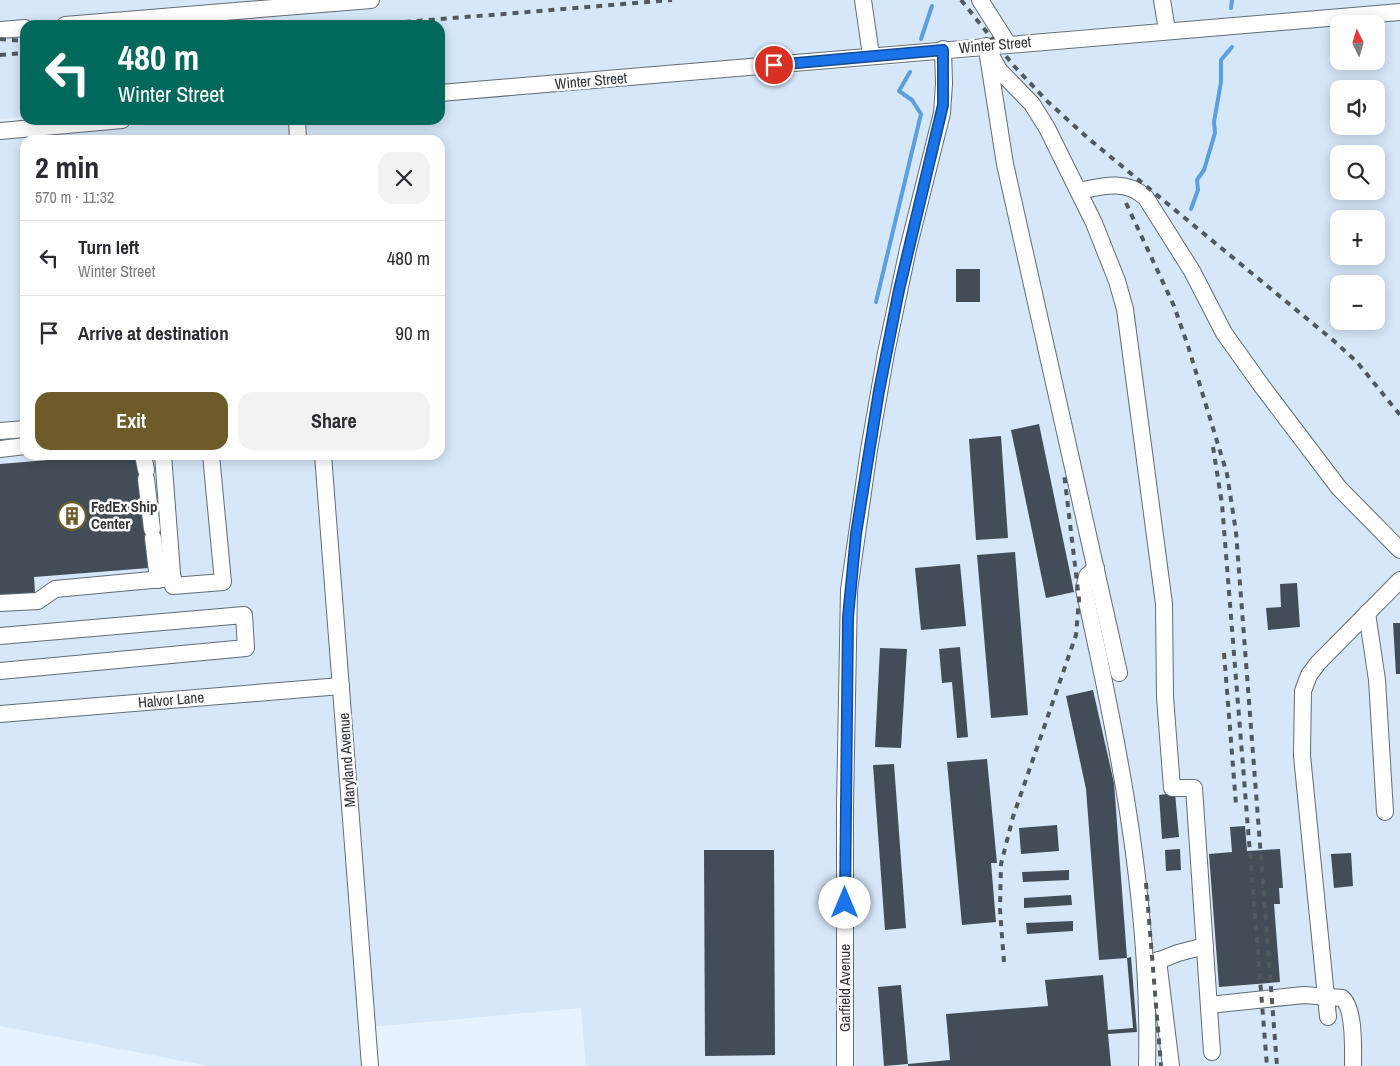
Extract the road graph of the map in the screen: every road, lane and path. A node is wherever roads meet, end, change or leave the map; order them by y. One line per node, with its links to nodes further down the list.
1 (371, 0): 5 (street)
2 (862, 0): 14 (street)
3 (980, 0): 11 (street)
4 (1162, 0): 10 (street)
5 (252, 5): 7 (street)
6 (1400, 12): 10 (street, Winter Street)
7 (112, 20)
8 (20, 28): 9 (street)
9 (0, 30)
10 (1167, 30): 11 (street, Winter Street)
11 (1008, 44): 12 (street, Winter Street)
12 (986, 46): 13 (street, Winter Street); 18 (street); 28 (street)
13 (943, 50): 14 (street, Winter Street); 46 (street, Garfield Avenue)
14 (871, 55): 15 (street, Winter Street)
15 (445, 94)
16 (61, 125): 17 (street)
17 (0, 130)
18 (1079, 191): 27 (street); 39 (street)
19 (20, 429): 20 (street)
20 (0, 431)
21 (20, 447): 22 (street)
22 (0, 449)
23 (163, 460): 29 (street)
24 (211, 460): 29 (street)
25 (323, 460): 36 (street, Maryland Avenue)
26 (145, 468): 29 (street)
27 (1400, 550)
28 (1096, 568): 35 (street); 40 (street)
29 (165, 579): 31 (street)
30 (1400, 580): 32 (street)
31 (0, 603)
32 (1367, 613): 38 (street); 41 (street)
33 (0, 636): 34 (street)
34 (0, 671)
35 (1118, 673)
36 (341, 686): 37 (street, Halvor Lane); 45 (street, Maryland Avenue)
37 (0, 714)
38 (1385, 812)
39 (1205, 946): 40 (street); 42 (street)
40 (1152, 962): 47 (street); 48 (street)
41 (1325, 996): 42 (street); 43 (street); 49 (street)
42 (1209, 1005): 44 (street)
43 (1328, 1017)
44 (1212, 1052)
45 (370, 1066)
46 (845, 1066)
47 (1147, 1066)
48 (1171, 1066)
49 (1353, 1066)

